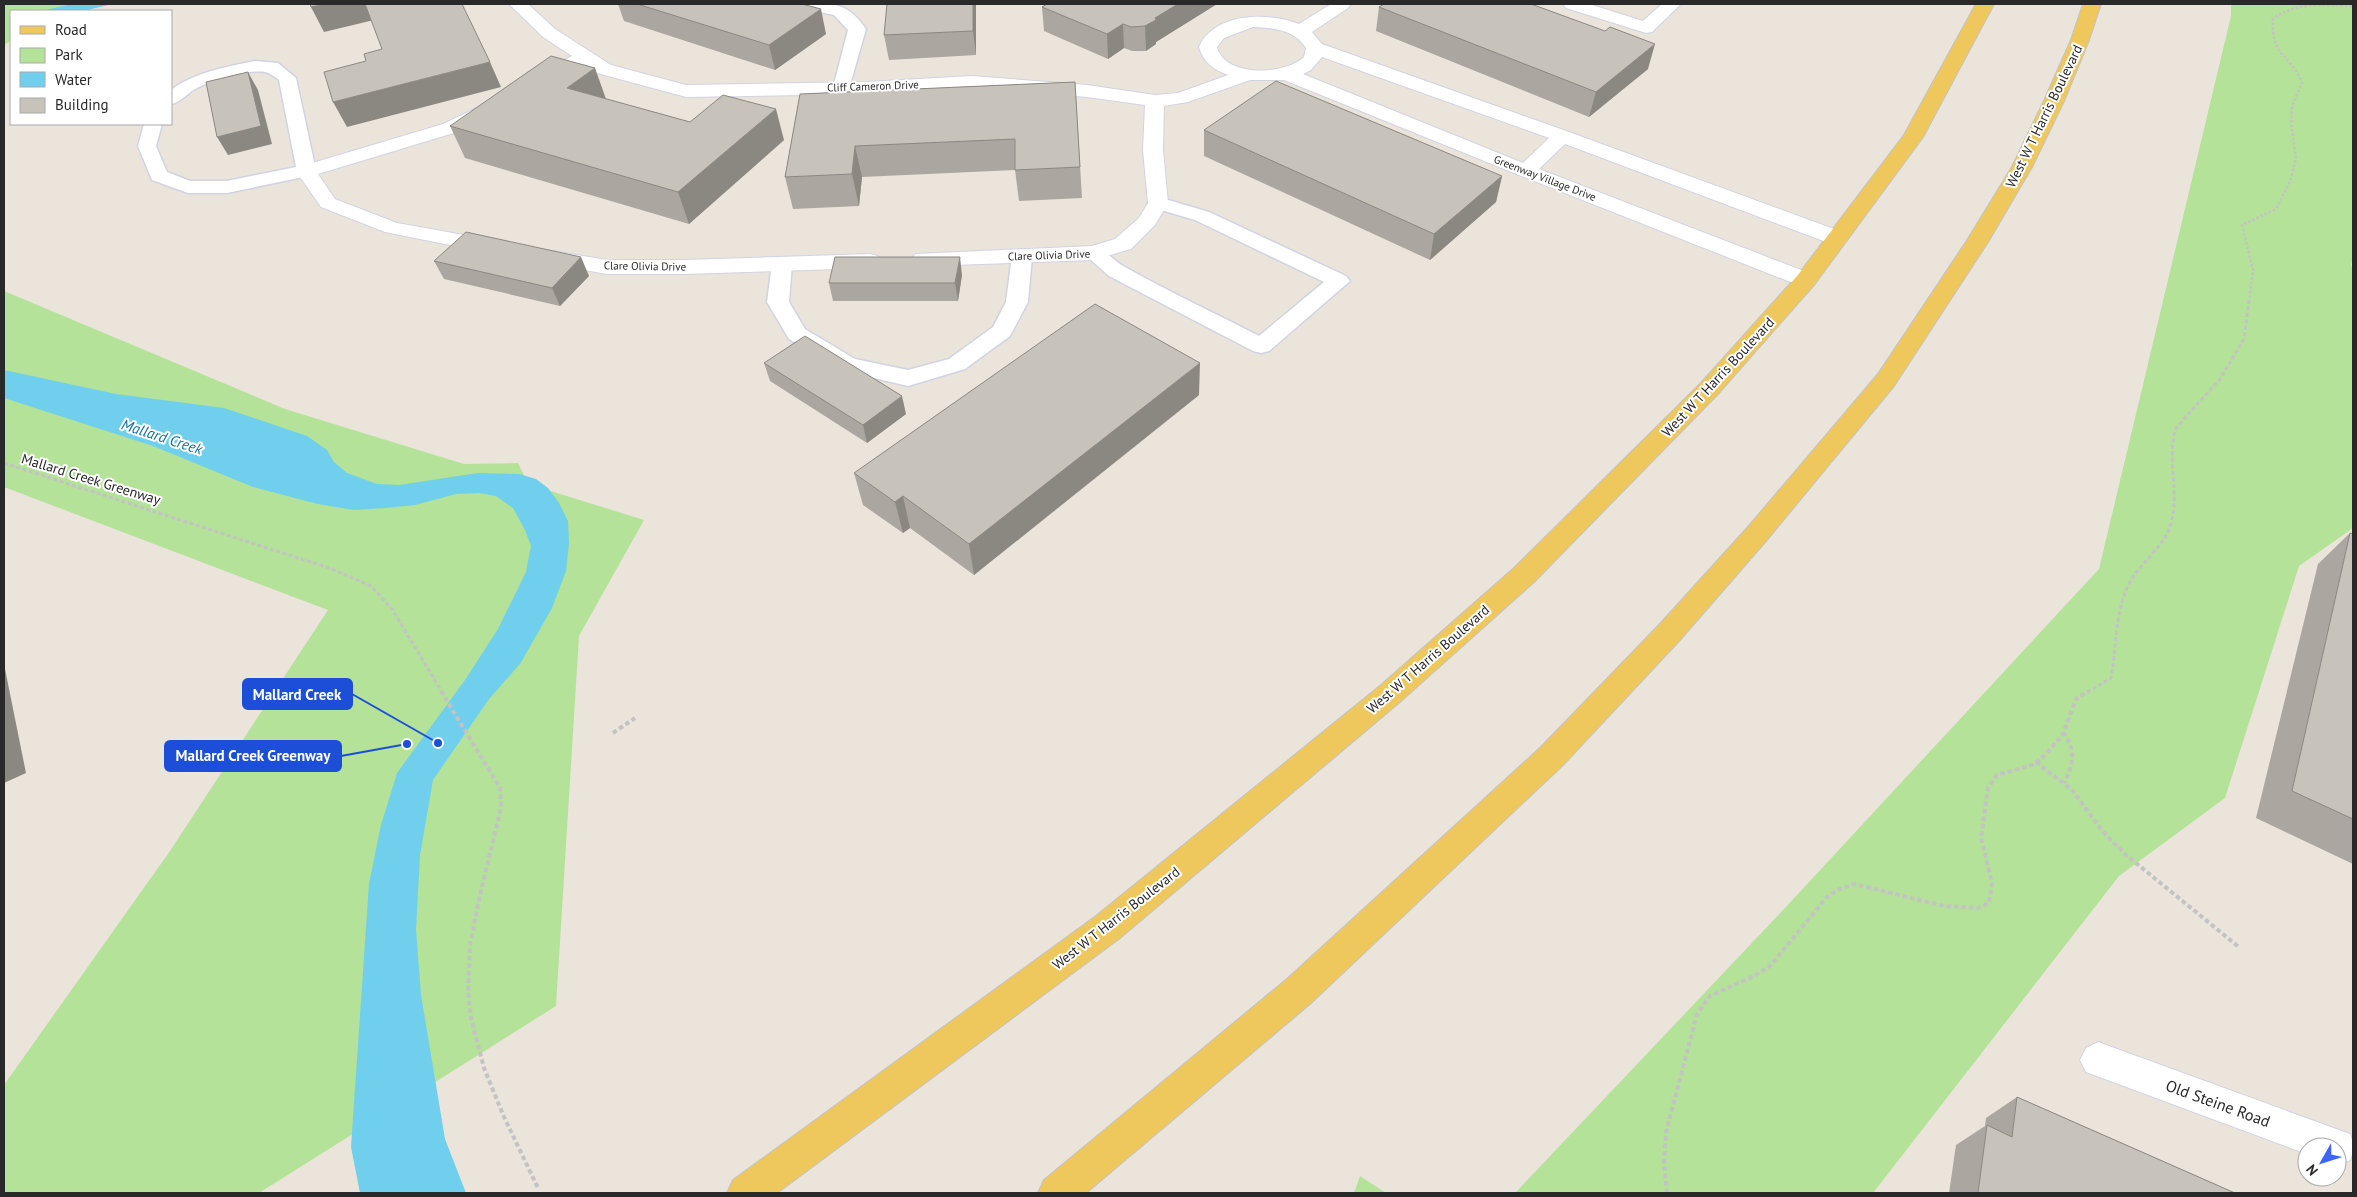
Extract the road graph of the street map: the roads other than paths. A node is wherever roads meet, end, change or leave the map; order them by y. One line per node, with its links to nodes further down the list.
1 (518, 4): 10 (street, Cliff Cameron Drive)
2 (807, 4): 13 (lane)
3 (1342, 4): 8 (street)
4 (1572, 4): 5 (street)
5 (1672, 4)
6 (1985, 4): 23 (main road, West W T Harris Boulevard)
7 (2092, 4): 31 (main road, West W T Harris Boulevard)
8 (1301, 31): 9 (street); 12 (street, Cliff Cameron Drive)
9 (1315, 48): 11 (street, Cliff Cameron Drive); 19 (street)
10 (586, 56): 13 (street, Cliff Cameron Drive); 14 (street)
11 (1286, 74): 12 (street, Cliff Cameron Drive); 21 (street, Greenway Village Drive)
12 (1247, 75): 16 (street, Cliff Cameron Drive)
13 (842, 88): 16 (street, Cliff Cameron Drive)
14 (522, 90)
15 (172, 98): 20 (lane)
16 (1155, 101): 22 (street)
17 (498, 103): 20 (street)
18 (153, 125): 20 (lane)
19 (1562, 136): 21 (street); 23 (street)
20 (306, 171): 26 (street, Clare Olivia Drive)
21 (1526, 171): 27 (street, Greenway Village Drive)
22 (1158, 204): 24 (street, Clare Olivia Drive); 24 (lane)
23 (1837, 238): 27 (main road, West W T Harris Boulevard)
24 (1093, 254): 25 (street, Clare Olivia Drive)
25 (1022, 256): 26 (street, Clare Olivia Drive); 26 (lane)
26 (782, 264)
27 (1806, 280): 30 (main road, West W T Harris Boulevard)
28 (2098, 1060): 29 (street, Old Steine Road)
29 (2310, 1137)
30 (746, 1193)
31 (1057, 1193)

